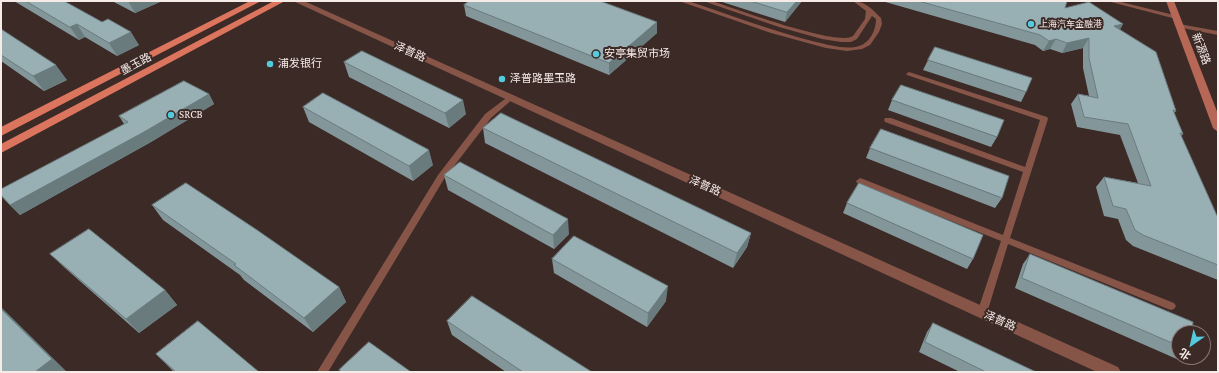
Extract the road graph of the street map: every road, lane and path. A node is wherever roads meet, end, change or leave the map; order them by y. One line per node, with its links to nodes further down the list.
1 (257, 1): 16 (main road, 墨玉路)
2 (281, 1): 17 (main road, 墨玉路)
3 (297, 1): 13 (street, 泽普路)
4 (682, 1): 9 (lane)
5 (706, 1): 9 (lane)
6 (856, 1): 9 (lane)
7 (1110, 1): 10 (lane)
8 (1170, 1): 10 (street, 新源路)
9 (869, 10)
10 (1177, 21): 11 (lane); 15 (street, 新源路)
11 (1218, 33)
12 (909, 74): 18 (lane)
13 (511, 98): 22 (street, 泽普路); 23 (lane)
14 (888, 120): 18 (lane)
15 (1218, 128)
16 (1, 132)
17 (1, 149)
18 (1028, 171): 20 (lane)
19 (860, 181): 20 (lane)
20 (1006, 240): 21 (lane); 22 (lane)
21 (1171, 306)
22 (982, 313): 24 (street, 泽普路)
23 (322, 372)
24 (1113, 372)

